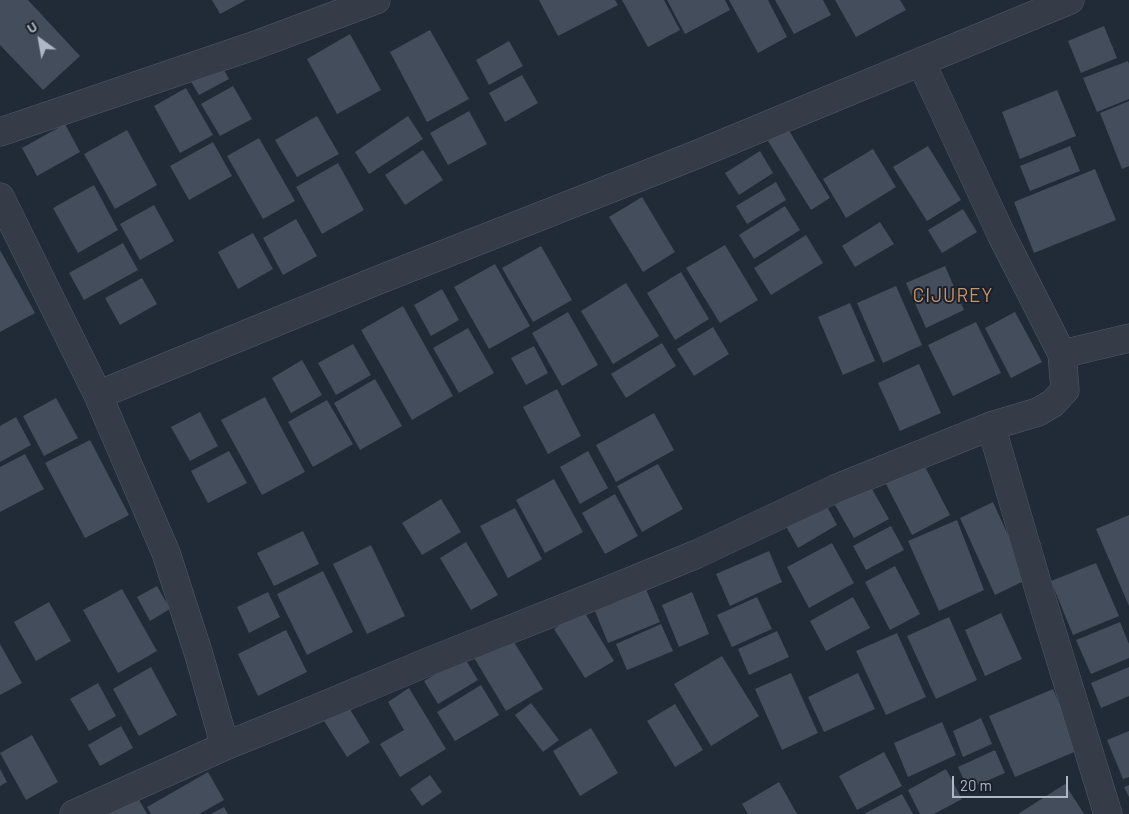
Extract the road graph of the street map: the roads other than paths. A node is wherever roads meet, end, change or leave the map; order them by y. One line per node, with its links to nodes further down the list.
1 (376, 0): 4 (street)
2 (1070, 0): 3 (street)
3 (921, 62): 7 (street); 8 (street)
4 (0, 132)
5 (0, 196): 8 (street)
6 (1129, 338): 7 (street)
7 (1062, 354): 9 (street)
8 (98, 395): 10 (street)
9 (991, 426): 10 (street); 12 (street)
10 (225, 746): 11 (street)
11 (74, 814)
12 (1108, 814)

